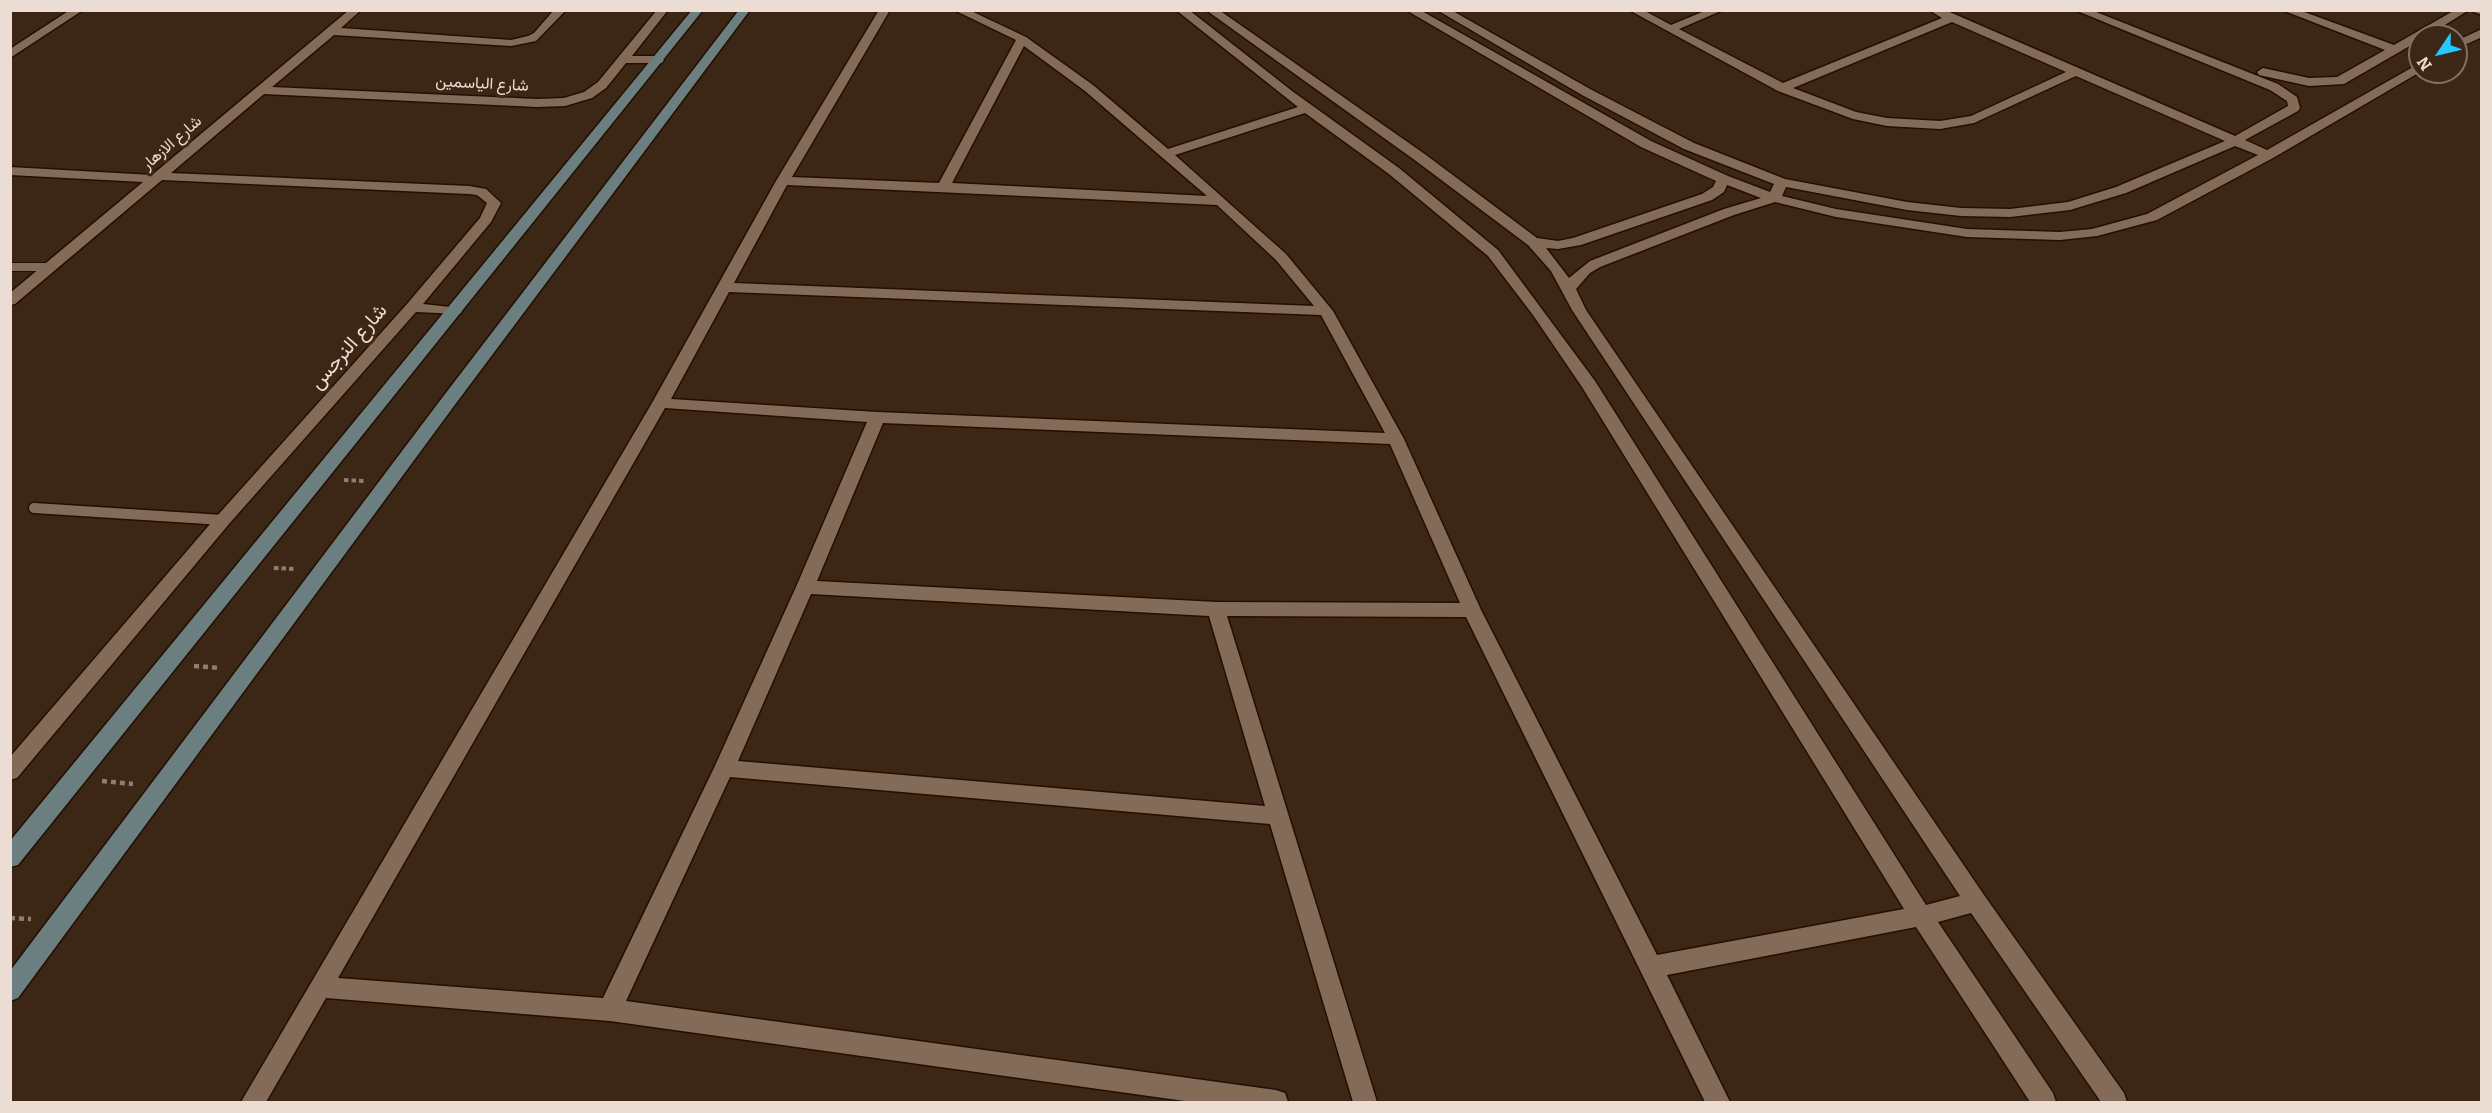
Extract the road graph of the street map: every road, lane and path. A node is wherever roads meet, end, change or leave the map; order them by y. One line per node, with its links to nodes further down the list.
1 (78, 10): 25 (street)
2 (356, 10): 22 (street, شارع الازهار)
3 (561, 10): 22 (street)
4 (663, 10): 26 (street, شارع الياسمين)
5 (698, 10): 27 (street)
6 (745, 10): 58 (street)
7 (885, 10): 41 (street)
8 (959, 10): 23 (street)
9 (1181, 10): 33 (street)
10 (1211, 10): 30 (street)
11 (1411, 10): 40 (street)
12 (1442, 10): 43 (street)
13 (1634, 10): 21 (street)
14 (1718, 10): 21 (street)
15 (1934, 10): 20 (street)
16 (2080, 10): 35 (street)
17 (2107, 10): 24 (street)
18 (2287, 10): 24 (street)
19 (2464, 10): 24 (street)
20 (1952, 18): 28 (street); 31 (street)
21 (1670, 29): 31 (street)
22 (331, 31): 32 (street, شارع الازهار)
23 (1022, 39): 36 (street); 42 (street)
24 (2395, 50)
25 (10, 55)
26 (623, 59): 27 (street); 32 (street, شارع الياسمين)
27 (658, 60): 52 (street)
28 (2075, 72): 31 (street); 35 (street)
29 (2408, 74): 37 (street)
30 (1315, 85): 33 (street); 45 (street)
31 (1782, 88)
32 (259, 90): 39 (street, شارع الازهار)
33 (1288, 94): 34 (street)
34 (1307, 108): 36 (street); 75 (street)
35 (2235, 141): 37 (street); 43 (street)
36 (1164, 154): 44 (street)
37 (2268, 155): 43 (street)
38 (10, 171): 39 (street)
39 (158, 178): 47 (street, شارع الازهار); 51 (street, شارع النرجس)
40 (1723, 179): 43 (street); 45 (street)
41 (783, 181): 42 (street); 48 (street)
42 (943, 187): 44 (street)
43 (1778, 190): 49 (street)
44 (1221, 201): 53 (street)
45 (1533, 242): 49 (street)
46 (10, 267): 47 (lane)
47 (49, 267): 50 (street, شارع الازهار)
48 (725, 287): 53 (street); 54 (street)
49 (1568, 288): 74 (street)
50 (10, 301)
51 (412, 307): 52 (street); 60 (street, شارع النرجس)
52 (455, 311): 57 (street)
53 (1326, 311): 56 (street)
54 (660, 402): 55 (street); 77 (street)
55 (877, 417): 56 (street); 63 (street)
56 (1396, 439): 65 (street)
57 (316, 478): 58 (path); 61 (street)
58 (388, 482): 62 (street)
59 (34, 508): 60 (lane)
60 (224, 520): 69 (street, شارع النرجس)
61 (246, 566): 62 (path); 66 (street)
62 (321, 571): 67 (street)
63 (805, 586): 64 (street); 68 (street)
64 (1216, 609): 65 (street); 72 (street)
65 (1472, 610): 76 (street)
66 (166, 664): 67 (path); 70 (street)
67 (248, 670): 71 (street)
68 (724, 768): 72 (street); 79 (street)
69 (10, 772)
70 (74, 779): 71 (path); 73 (street)
71 (161, 786): 78 (street)
72 (1279, 816): 82 (street)
73 (10, 858)
74 (1976, 902): 75 (street); 85 (street)
75 (1921, 916): 76 (street); 84 (street)
76 (1651, 967): 83 (street)
77 (320, 987): 79 (street); 80 (street)
78 (10, 990)
79 (610, 1010): 81 (street)
80 (253, 1102)
81 (1276, 1102)
82 (1365, 1102)
83 (1718, 1102)
84 (2044, 1102)
85 (2115, 1102)

